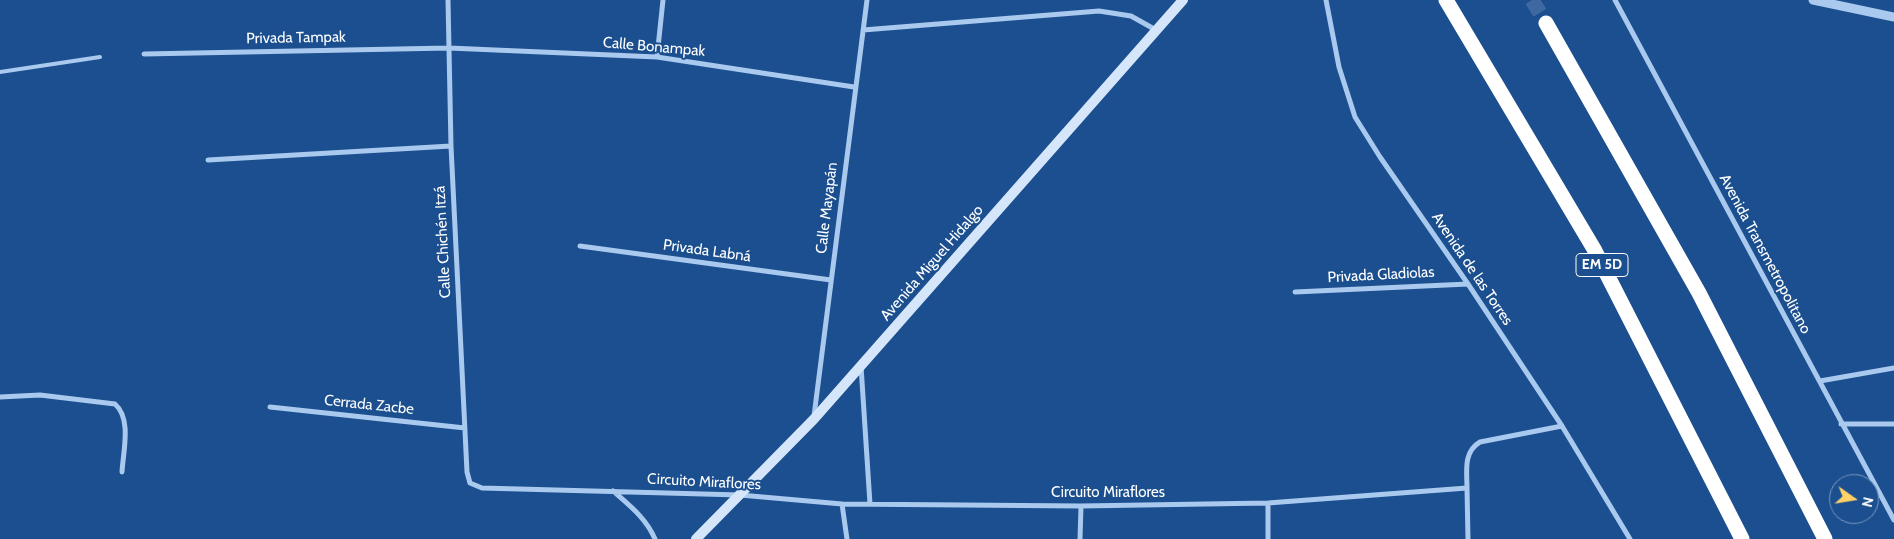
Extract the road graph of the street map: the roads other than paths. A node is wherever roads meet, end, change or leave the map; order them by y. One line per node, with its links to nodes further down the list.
1 (448, 0): 13 (street, Calle Chichén Itzá)
2 (663, 0): 16 (street)
3 (867, 0): 11 (street, Calle Mayapán)
4 (1183, 0): 12 (main road, Avenida Miguel Hidalgo)
5 (1326, 0): 23 (street, Avenida de las Torres)
6 (1446, 0): 52 (highway, EM 5D)
7 (1615, 0): 27 (street, Avenida Transmetropolitano)
8 (1813, 0): 9 (street)
9 (1894, 17)
10 (1546, 23): 53 (highway)
11 (863, 30): 12 (street); 18 (street, Calle Mayapán)
12 (1157, 30): 25 (main road, Avenida Miguel Hidalgo)
13 (449, 48): 14 (street, Privada Tampak); 16 (street, Calle Bonampak); 19 (street, Calle Chichén Itzá)
14 (144, 54)
15 (100, 57): 17 (lane)
16 (657, 57): 18 (street, Calle Bonampak)
17 (0, 72)
18 (854, 87): 22 (street, Calle Mayapán)
19 (451, 146): 20 (street); 34 (street, Calle Chichén Itzá)
20 (208, 160)
21 (580, 246): 22 (street, Privada Labná)
22 (830, 280): 30 (street, Calle Mayapán)
23 (1468, 284): 24 (street, Privada Gladiolas); 33 (street, Avenida de las Torres)
24 (1295, 292)
25 (861, 366): 30 (main road, Avenida Miguel Hidalgo); 41 (street)
26 (1894, 368): 27 (street)
27 (1820, 381): 31 (street, Avenida Transmetropolitano)
28 (0, 398): 35 (street)
29 (270, 407): 34 (street, Cerrada Zacbe)
30 (814, 418): 39 (main road, Avenida Miguel Hidalgo)
31 (1841, 424): 32 (street); 44 (street, Avenida Transmetropolitano)
32 (1894, 424)
33 (1562, 426): 37 (street); 51 (street, Avenida de las Torres)
34 (465, 428): 36 (street, Calle Chichén Itzá)
35 (122, 472)
36 (470, 483): 38 (street, Circuito Miraflores)
37 (1467, 488): 42 (street, Circuito Miraflores); 50 (street)
38 (612, 490): 39 (street, Circuito Miraflores); 45 (street)
39 (740, 495): 40 (street, Circuito Miraflores); 46 (main road, Avenida Miguel Hidalgo)
40 (842, 504): 41 (street, Circuito Miraflores); 47 (street)
41 (870, 504): 43 (street, Circuito Miraflores)
42 (1268, 504): 43 (street, Circuito Miraflores); 49 (street)
43 (1081, 506): 48 (street)
44 (1894, 520)
45 (655, 539)
46 (696, 539)
47 (847, 539)
48 (1080, 539)
49 (1268, 539)
50 (1468, 539)
51 (1630, 539)
52 (1742, 539)
53 (1824, 539)

